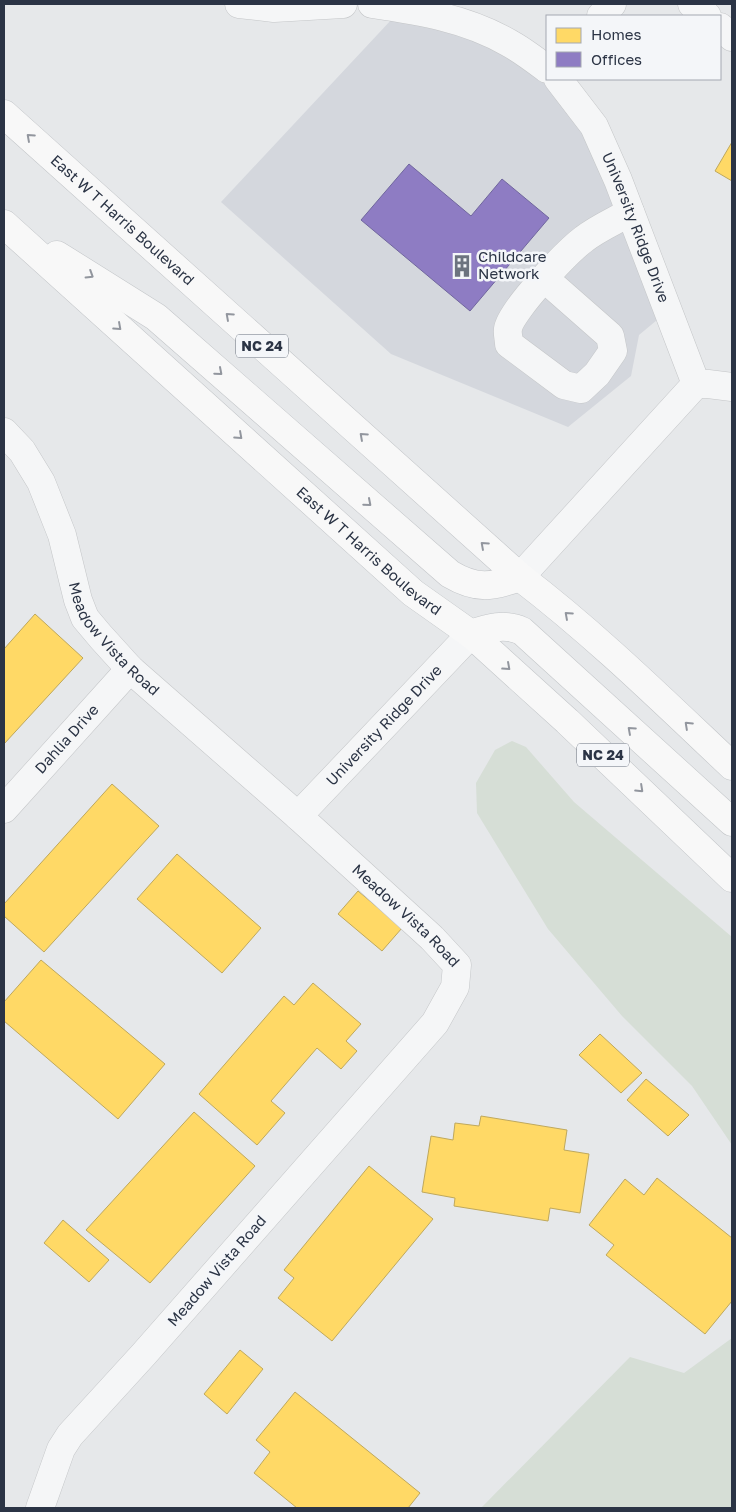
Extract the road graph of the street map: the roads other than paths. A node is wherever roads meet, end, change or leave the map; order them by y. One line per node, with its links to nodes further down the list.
1 (247, 4): 2 (street)
2 (343, 4)
3 (372, 4): 10 (street)
4 (612, 4): 6 (street)
5 (692, 4): 7 (street)
6 (602, 15)
7 (706, 15)
8 (721, 28): 9 (street)
9 (732, 37)
10 (546, 68)
11 (559, 80): 13 (street, University Ridge Drive)
12 (4, 114): 19 (main road, East W T Harris Boulevard / NC 24, one-way to 12)
13 (630, 212): 15 (street); 16 (street, University Ridge Drive)
14 (4, 223): 19 (main road, one-way to 19); 20 (main road, East W T Harris Boulevard / NC 24, one-way to 20)
15 (544, 278)
16 (696, 384): 17 (street); 19 (street)
17 (732, 387)
18 (4, 432): 21 (street, Meadow Vista Road)
19 (520, 578): 22 (main road, East W T Harris Boulevard / NC 24, one-way to 19)
20 (471, 634): 24 (street, University Ridge Drive); 25 (main road, one-way to 20); 26 (main road, East W T Harris Boulevard / NC 24, one-way to 26)
21 (130, 669): 23 (street, Dahlia Drive); 24 (street, Meadow Vista Road)
22 (732, 766)
23 (4, 809)
24 (298, 816): 27 (street, Meadow Vista Road)
25 (732, 822)
26 (732, 878)
27 (40, 1508)

